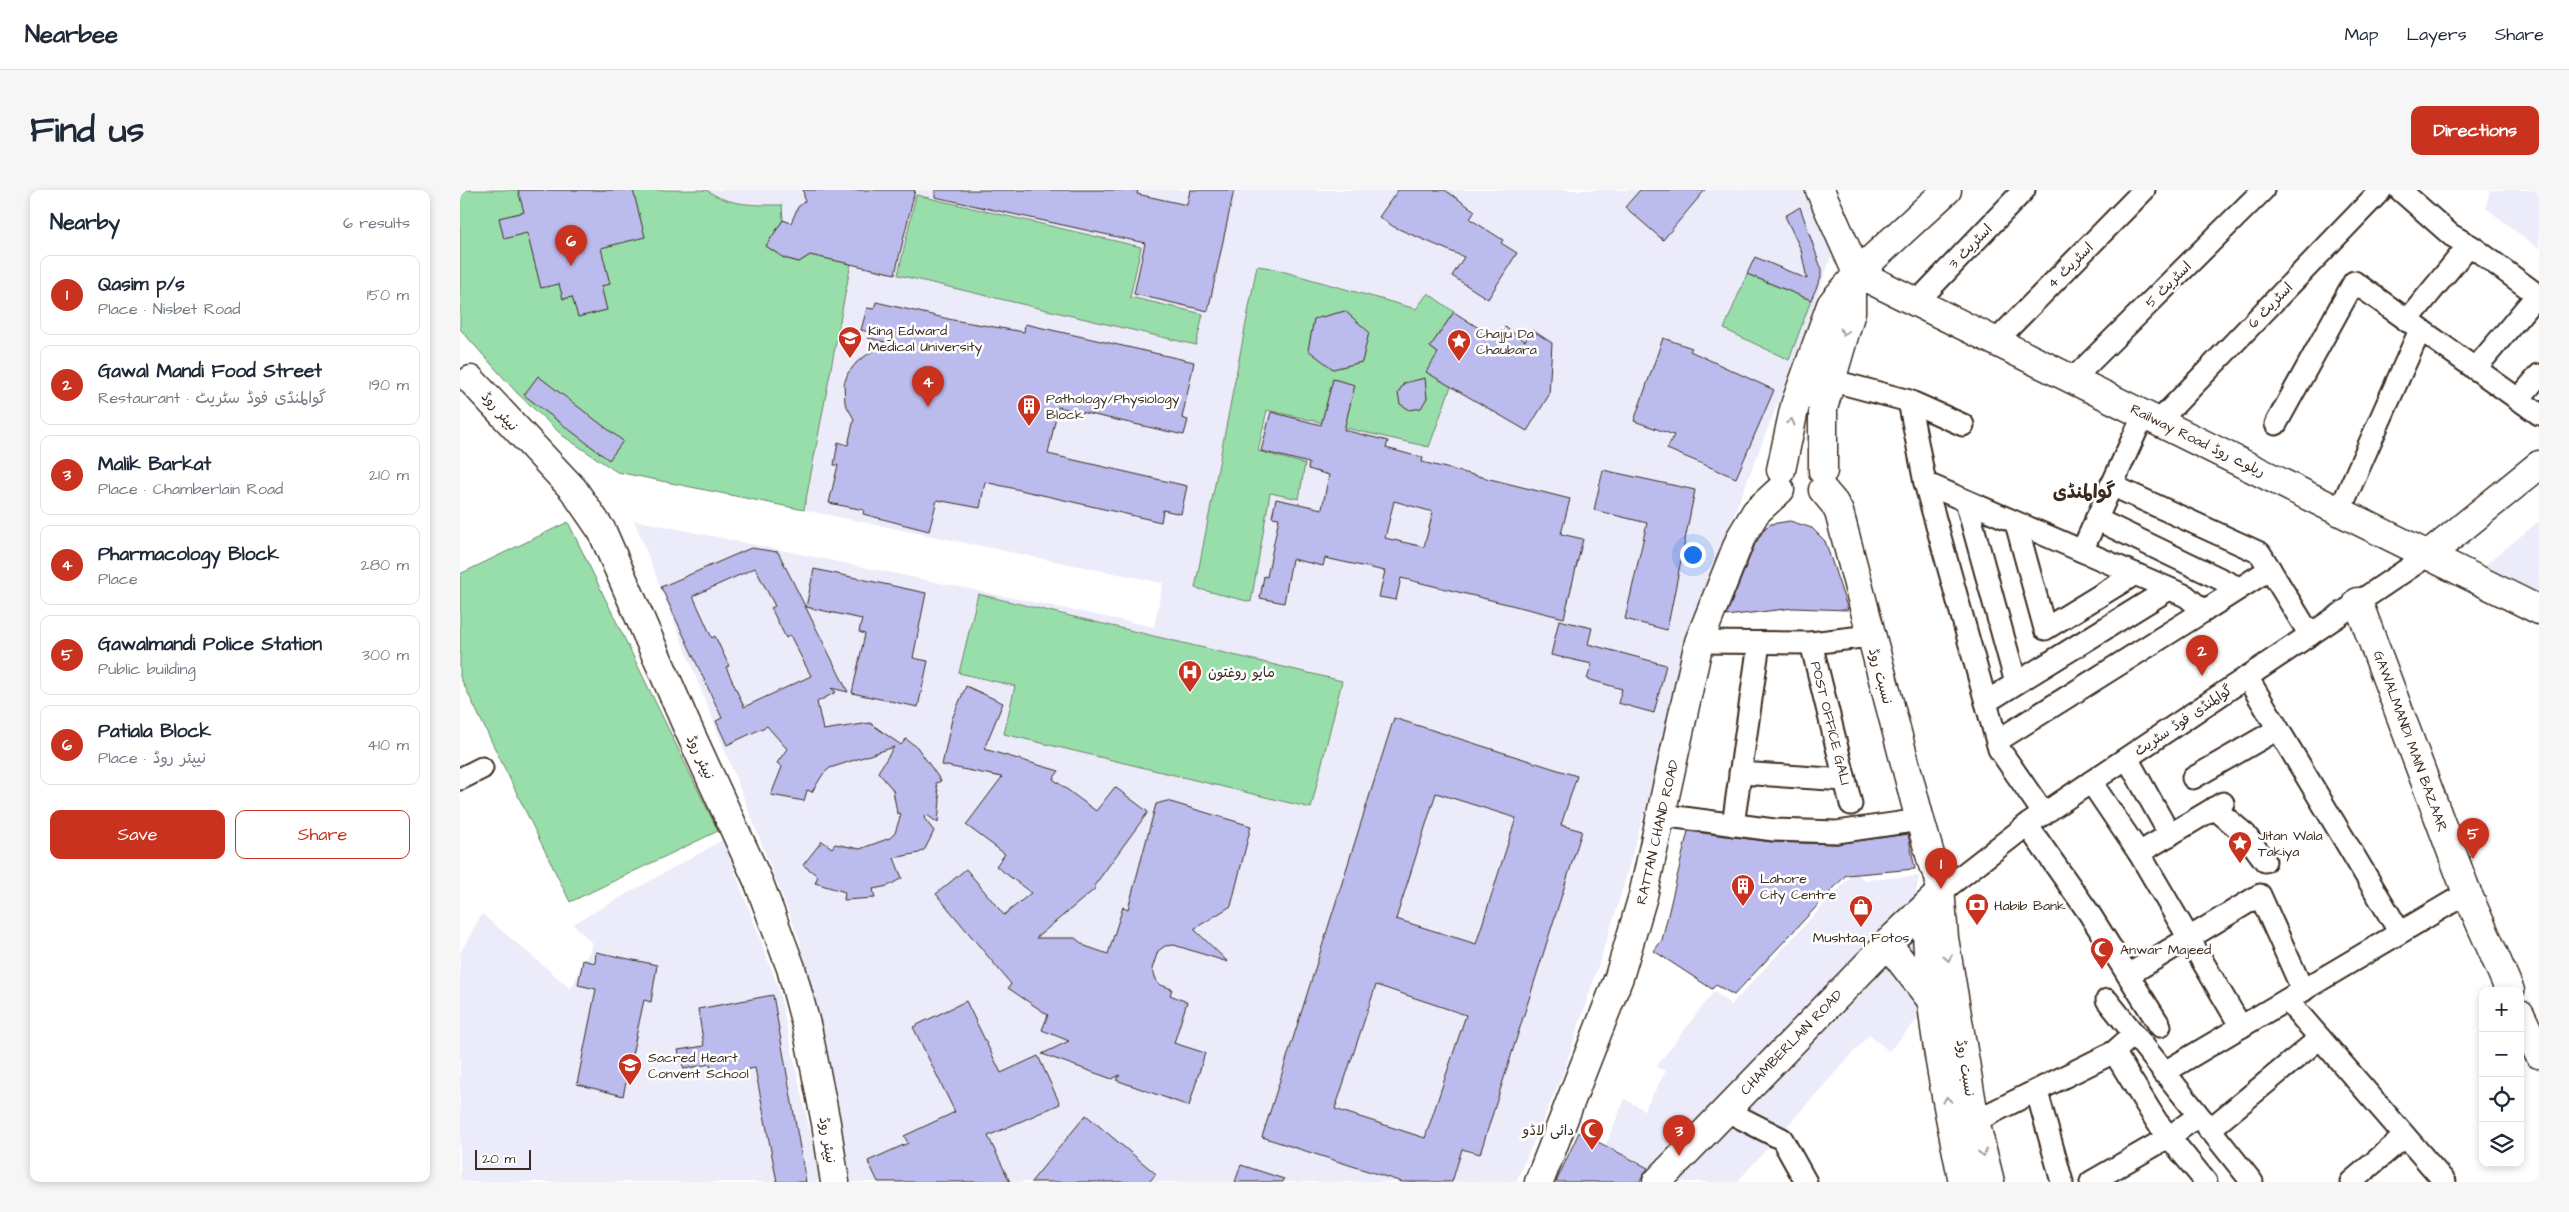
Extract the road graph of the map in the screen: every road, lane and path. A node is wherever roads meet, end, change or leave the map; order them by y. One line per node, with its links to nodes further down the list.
1 (1820, 190): 9 (main road)
2 (1948, 190): 9 (main road)
3 (2024, 190): 11 (street, اسٹریٹ 3)
4 (2144, 190): 13 (street, اسٹریٹ 4)
5 (2263, 190): 16 (street, اسٹریٹ 5)
6 (2381, 190): 22 (street, اسٹریٹ 6)
7 (2400, 190): 8 (street)
8 (2469, 245): 10 (street); 12 (street)
9 (1854, 278): 11 (main road, Railway Road ریلوے روڈ); 18 (main road, one-way to 18); 26 (main road, one-way to 9)
10 (2538, 296): 14 (street)
11 (1917, 302): 13 (main road, Railway Road ریلوے روڈ)
12 (2414, 325): 14 (street); 23 (street); 31 (street)
13 (1996, 341): 16 (main road, Railway Road ریلوے روڈ)
14 (2475, 369): 19 (street)
15 (2539, 375): 19 (street)
16 (2073, 379): 22 (main road, Railway Road ریلوے روڈ)
17 (471, 380): 91 (main road, نیپئر روڈ)
18 (1830, 380): 20 (street); 27 (main road)
19 (2518, 400): 21 (street)
20 (1909, 401): 24 (street); 28 (street)
21 (2539, 414)
22 (2151, 417): 29 (street, اسٹریٹ 6); 31 (main road, Railway Road ریلوے روڈ)
23 (2276, 424)
24 (1964, 425)
25 (2539, 465): 35 (main road)
26 (1781, 480): 27 (main road); 27 (main road); 45 (main road, RATTAN CHAND ROAD)
27 (1823, 480): 44 (main road, نسبت روڈ)
28 (1925, 483): 30 (street); 50 (street)
29 (2111, 485): 32 (street, اسٹریٹ 6); 36 (street)
30 (1966, 501): 33 (street); 49 (street)
31 (2340, 510): 35 (main road, Railway Road ریلوے روڈ)
32 (2096, 519): 34 (street, اسٹریٹ 6); 38 (street)
33 (2016, 523): 34 (street); 37 (street)
34 (2082, 551): 37 (street)
35 (2430, 554): 40 (street, گوالمنڈی فوڈ سٹریٹ); 41 (main road, Railway Road ریلوے روڈ)
36 (2270, 569): 38 (street); 43 (street)
37 (2135, 574): 39 (street)
38 (2239, 588): 42 (street)
39 (2169, 589): 42 (street); 49 (street)
40 (2358, 602): 43 (street, گوالمنڈی فوڈ سٹریٹ); 68 (main road, GAWALMANDI MAIN BAZAAR)
41 (2539, 610)
42 (2204, 611): 52 (street)
43 (2310, 635): 48 (street, گوالمنڈی فوڈ سٹریٹ)
44 (1870, 636): 47 (street); 62 (main road, نسبت روڈ)
45 (1699, 642): 46 (street); 61 (main road, RATTAN CHAND ROAD)
46 (1758, 643): 47 (street); 55 (street)
47 (1811, 643): 58 (street, POST OFFICE GALI)
48 (2247, 677): 51 (street); 53 (street, گوالمنڈی فوڈ سٹریٹ)
49 (2016, 683): 50 (street)
50 (1986, 702): 52 (street)
51 (2278, 729): 56 (street); 70 (street)
52 (1997, 741): 63 (street)
53 (2126, 758): 59 (street, گوالمنڈی فوڈ سٹریٹ); 65 (street)
54 (482, 768): 57 (street)
55 (1740, 773): 58 (street); 64 (street)
56 (2193, 778)
57 (460, 779)
58 (1845, 780): 60 (street, POST OFFICE GALI)
59 (2091, 782): 63 (street, گوالمنڈی فوڈ سٹریٹ); 66 (street)
60 (1851, 804)
61 (1661, 815): 64 (street); 92 (main road, RATTAN CHAND ROAD)
62 (1920, 820): 64 (street); 69 (main road, نسبت روڈ)
63 (2036, 820): 69 (street, گوالمنڈی فوڈ سٹریٹ); 73 (street)
64 (1733, 825)
65 (2170, 835): 66 (street); 67 (street)
66 (2139, 853): 71 (street)
67 (2265, 861)
68 (2467, 893): 70 (street); 74 (main road, GAWALMANDI MAIN BAZAAR)
69 (1934, 899): 72 (main road, CHAMBERLAIN ROAD); 77 (main road, نسبت روڈ); 86 (main road, نسبت روڈ, one-way to 86)
70 (2399, 931): 75 (street)
71 (2189, 938): 73 (street); 75 (street); 79 (street)
72 (1888, 943): 77 (main road); 85 (main road, CHAMBERLAIN ROAD)
73 (2128, 975): 78 (street)
74 (2508, 987)
75 (2295, 996): 79 (street); 81 (street)
76 (2107, 1000): 80 (street)
77 (1933, 1002): 95 (main road, نسبت روڈ, one-way to 77)
78 (2160, 1026)
79 (2241, 1027): 83 (street)
80 (2133, 1035): 82 (street); 83 (street)
81 (2320, 1038): 87 (street); 88 (street)
82 (2114, 1052): 84 (street); 89 (street)
83 (2163, 1073): 87 (street)
84 (2036, 1092): 86 (street); 97 (street)
85 (1725, 1110): 93 (main road, CHAMBERLAIN ROAD); 94 (street)
86 (1975, 1122): 96 (main road, نسبت روڈ, one-way to 96)
87 (2204, 1123): 89 (street); 100 (street)
88 (2405, 1136): 101 (street); 102 (street)
89 (2169, 1137): 90 (street); 99 (street)
90 (2115, 1176): 98 (street)
91 (835, 1182)
92 (1539, 1182)
93 (1657, 1182)
94 (1806, 1182)
95 (1963, 1182)
96 (1990, 1182)
97 (2062, 1182)
98 (2091, 1182)
99 (2206, 1182)
100 (2252, 1182)
101 (2351, 1182)
102 (2445, 1182)

